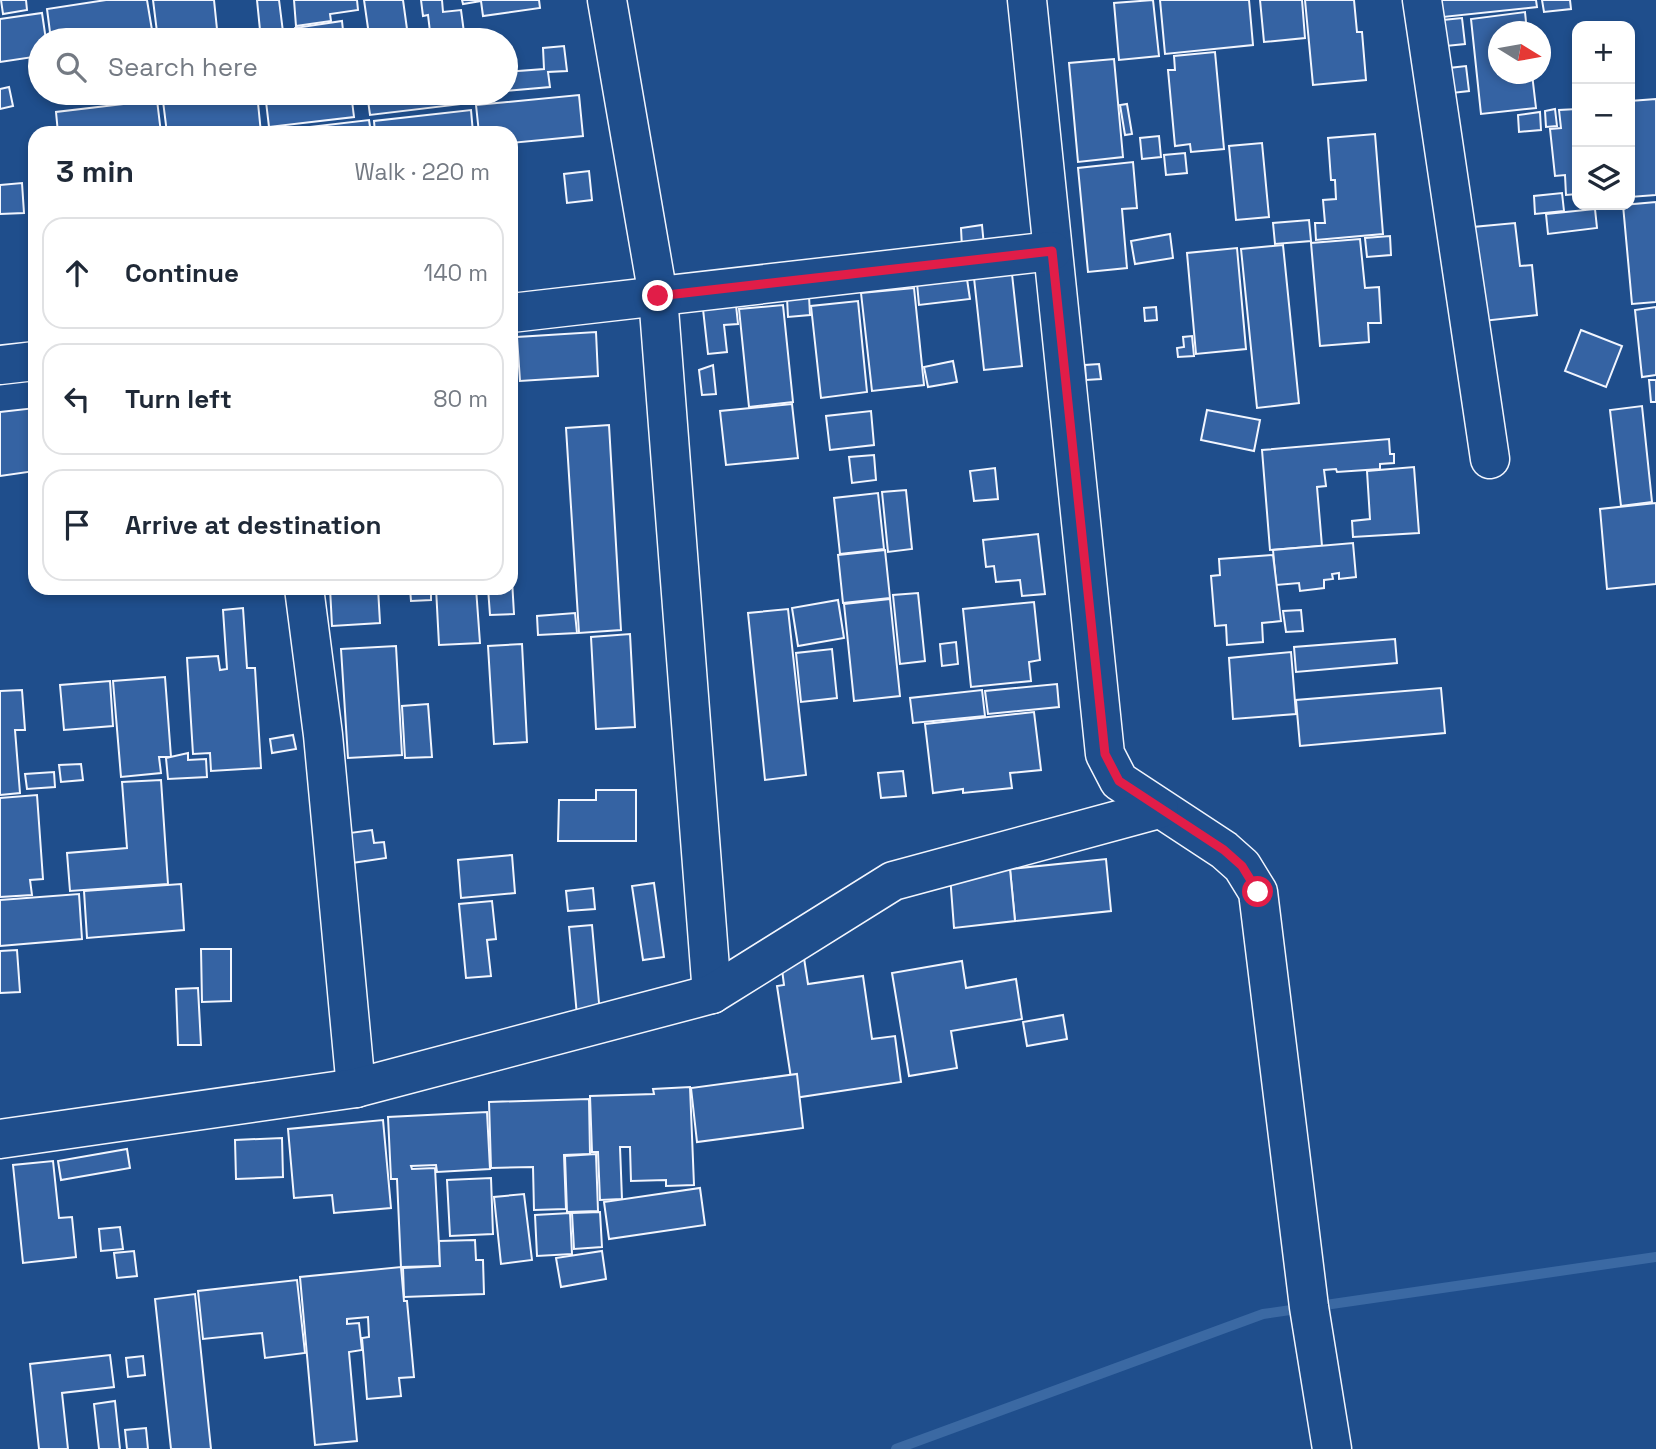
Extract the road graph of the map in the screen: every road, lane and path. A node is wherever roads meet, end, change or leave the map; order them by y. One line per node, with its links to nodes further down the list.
1 (607, 0): 5 (street)
2 (1027, 0): 4 (street)
3 (1422, 0): 9 (street)
4 (1052, 251): 5 (street); 11 (street)
5 (658, 296): 6 (street); 12 (street)
6 (518, 312)
7 (28, 363): 8 (street)
8 (0, 365)
9 (1490, 459)
10 (305, 595): 13 (street)
11 (1159, 809): 12 (street); 15 (street)
12 (712, 994): 13 (street)
13 (356, 1088): 14 (street)
14 (0, 1139)
15 (1332, 1449)

